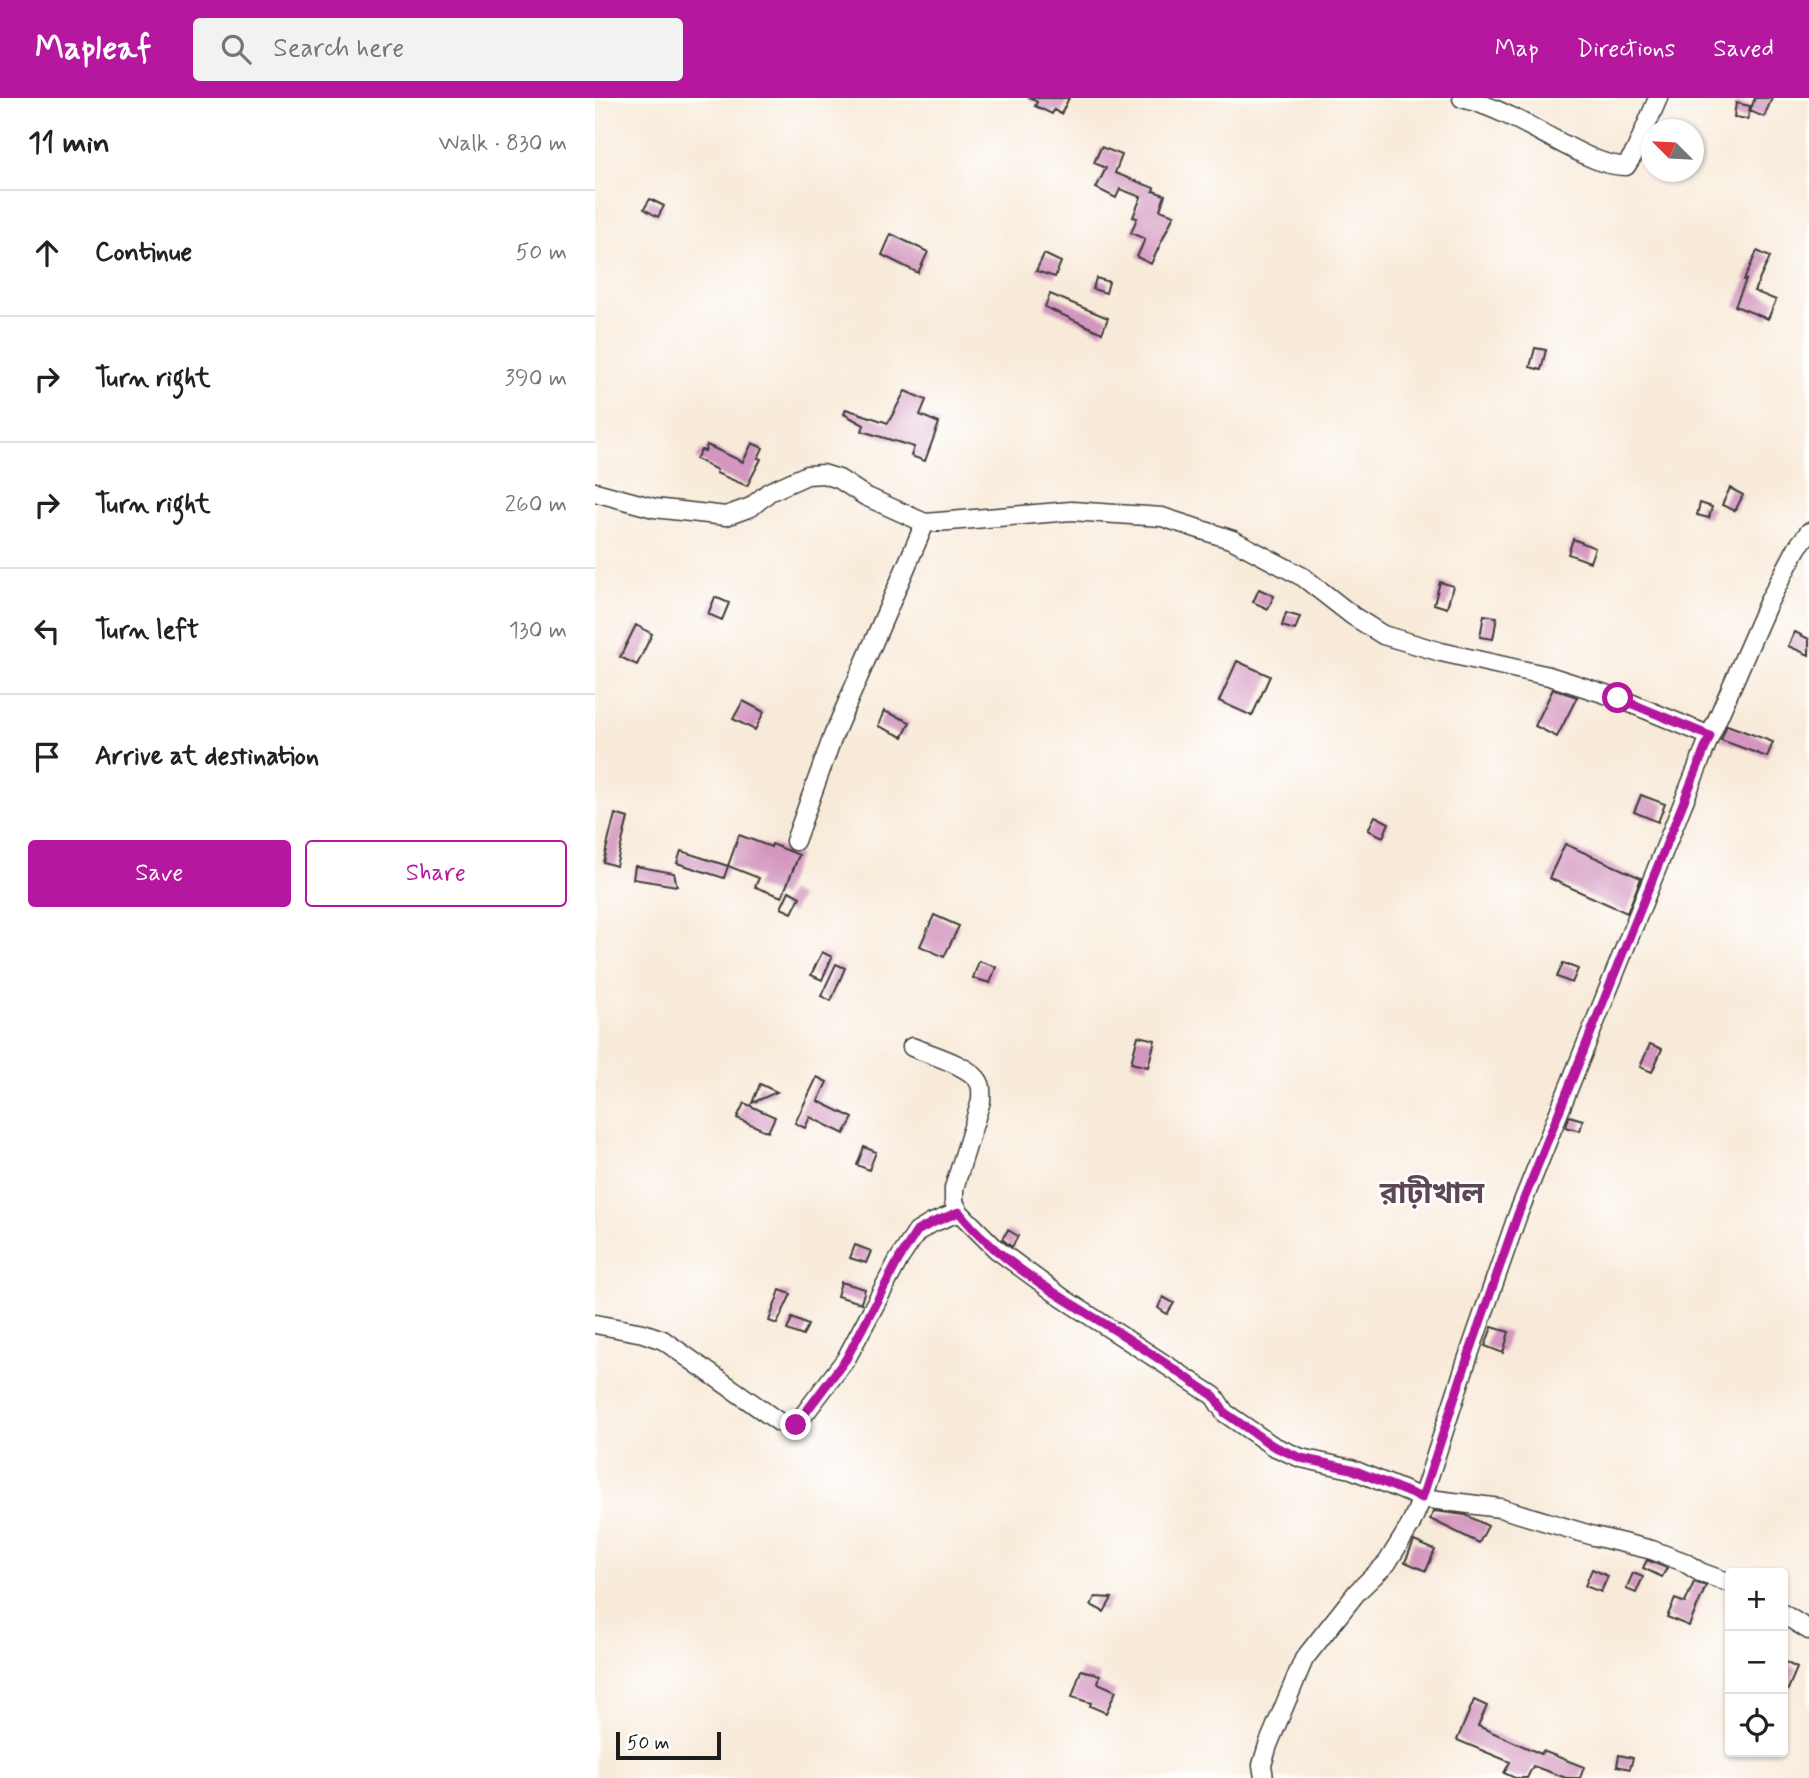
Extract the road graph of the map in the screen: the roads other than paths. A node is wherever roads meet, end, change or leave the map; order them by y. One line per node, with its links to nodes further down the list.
1 (1462, 98): 2 (street)
2 (1658, 98)
3 (595, 492): 4 (street)
4 (925, 523): 6 (street); 7 (street)
5 (1809, 532): 6 (street)
6 (1710, 736): 11 (street)
7 (795, 841)
8 (912, 1047): 9 (street)
9 (959, 1212): 10 (street); 11 (street)
10 (595, 1324)
11 (1422, 1498): 12 (street); 15 (street)
12 (1725, 1581)
13 (1788, 1617): 14 (street)
14 (1809, 1630)
15 (1264, 1778)

